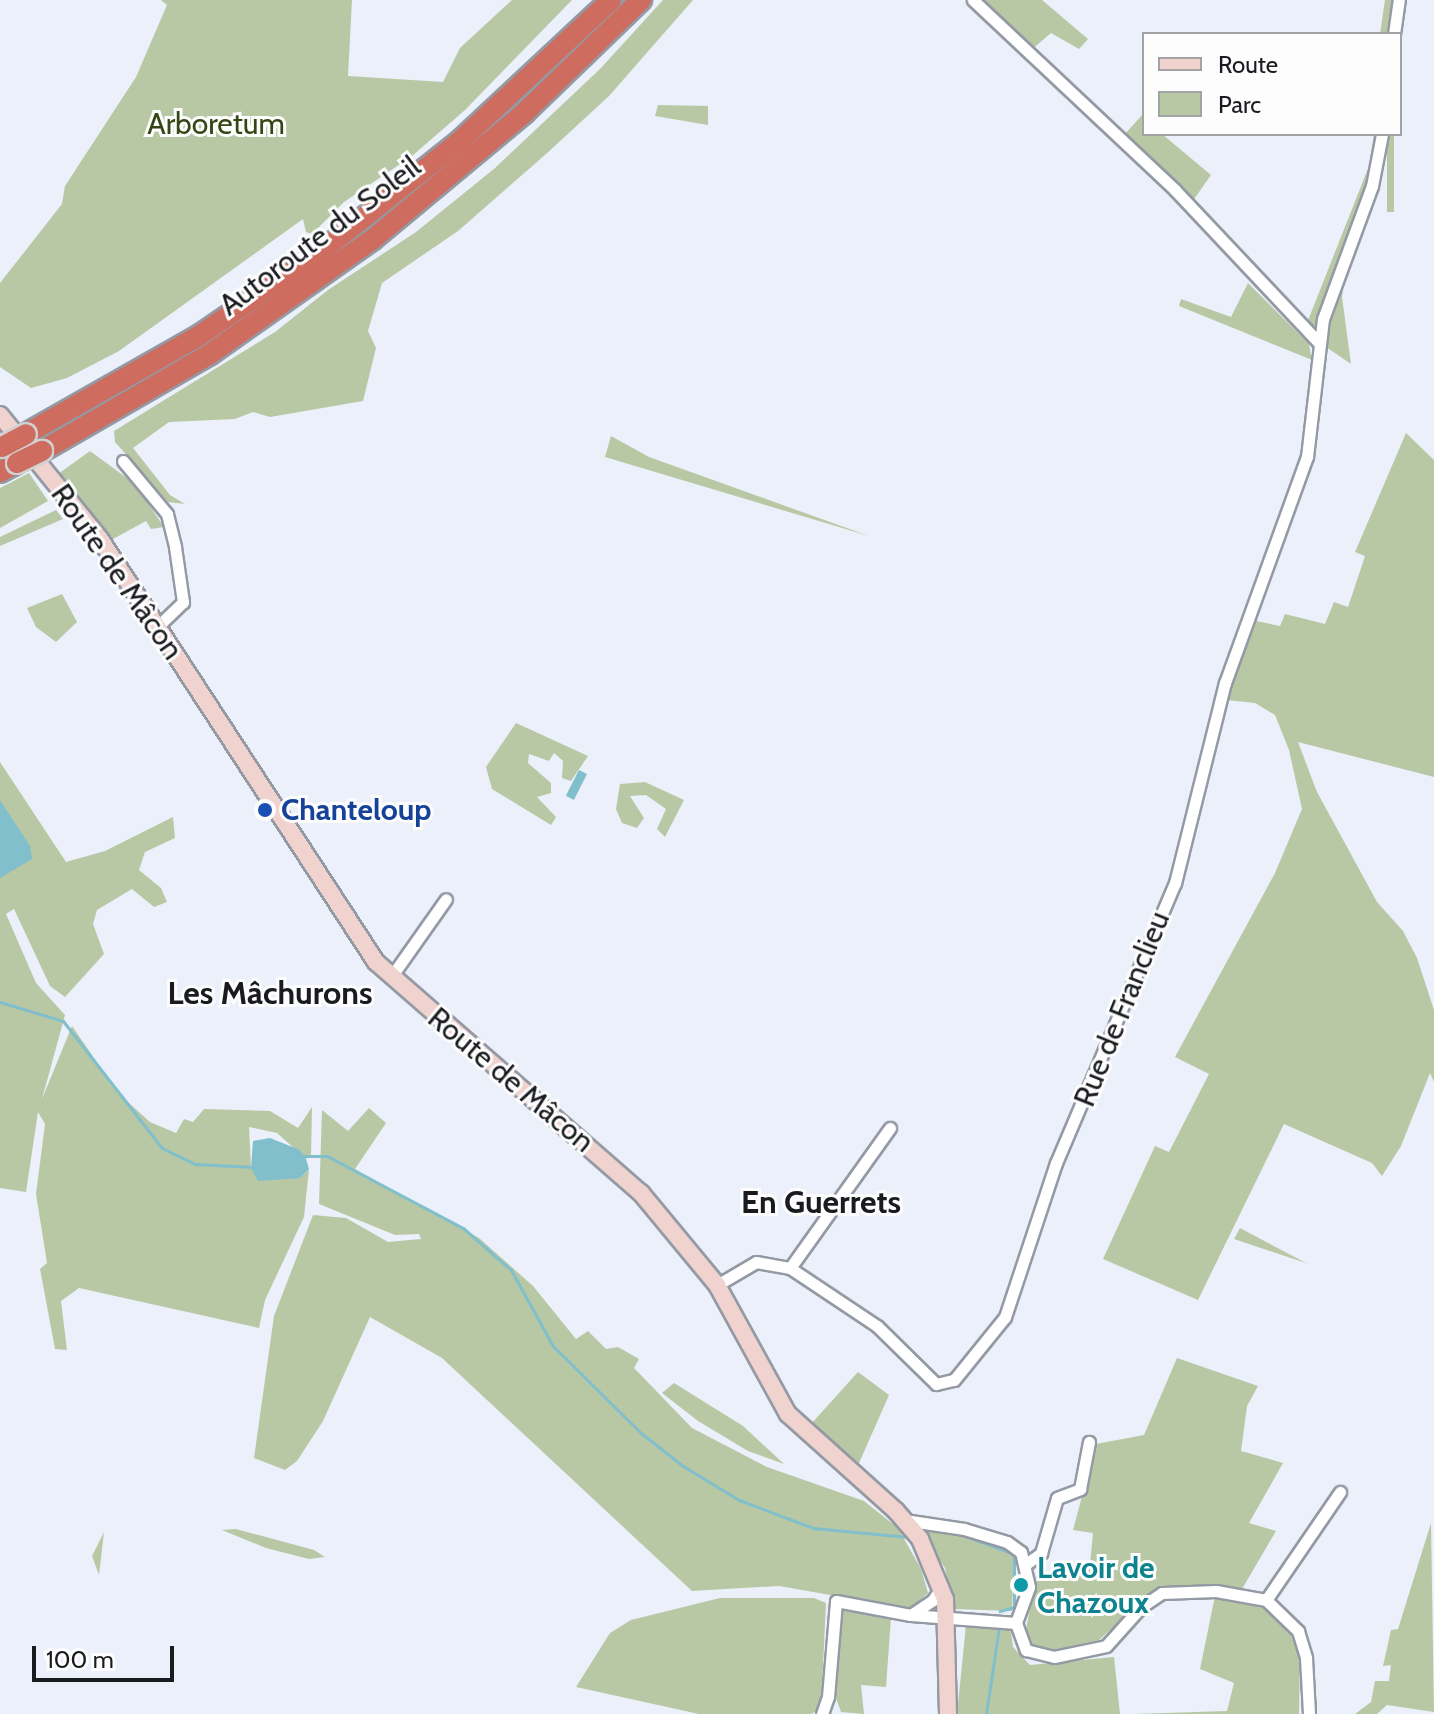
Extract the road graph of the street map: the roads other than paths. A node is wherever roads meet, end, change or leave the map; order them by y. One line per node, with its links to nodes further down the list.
1 (611, 0): 10 (highway, Autoroute du Soleil)
2 (641, 0): 10 (highway, Autoroute du Soleil)
3 (973, 0): 7 (street)
4 (1399, 0): 5 (street)
5 (1394, 32)
6 (1382, 136): 7 (street)
7 (1318, 342): 16 (street, Rue de Franclieu)
8 (0, 415): 10 (street, Route de Mâcon)
9 (1, 448): 10 (highway, Autoroute du Soleil, bridge)
10 (22, 453): 12 (street, Route de Mâcon)
11 (123, 461): 12 (street)
12 (158, 626): 14 (street, Route de Mâcon)
13 (446, 899): 14 (street)
14 (391, 977): 17 (street, Route de Mâcon)
15 (890, 1128): 16 (street)
16 (790, 1268): 17 (street, Rue de Franclieu)
17 (717, 1285): 20 (street, Route de Mâcon)
18 (1089, 1442): 21 (street)
19 (1340, 1492): 23 (street)
20 (912, 1529): 21 (street); 22 (street, Route de Mâcon)
21 (1026, 1564): 26 (street)
22 (942, 1586): 24 (street); 25 (street, Route de Mâcon)
23 (1266, 1600): 26 (street); 29 (street)
24 (911, 1615): 25 (street); 27 (street)
25 (948, 1617): 26 (street); 28 (street, Route de Mâcon)
26 (1016, 1623)
27 (822, 1714)
28 (948, 1714)
29 (1309, 1714)

